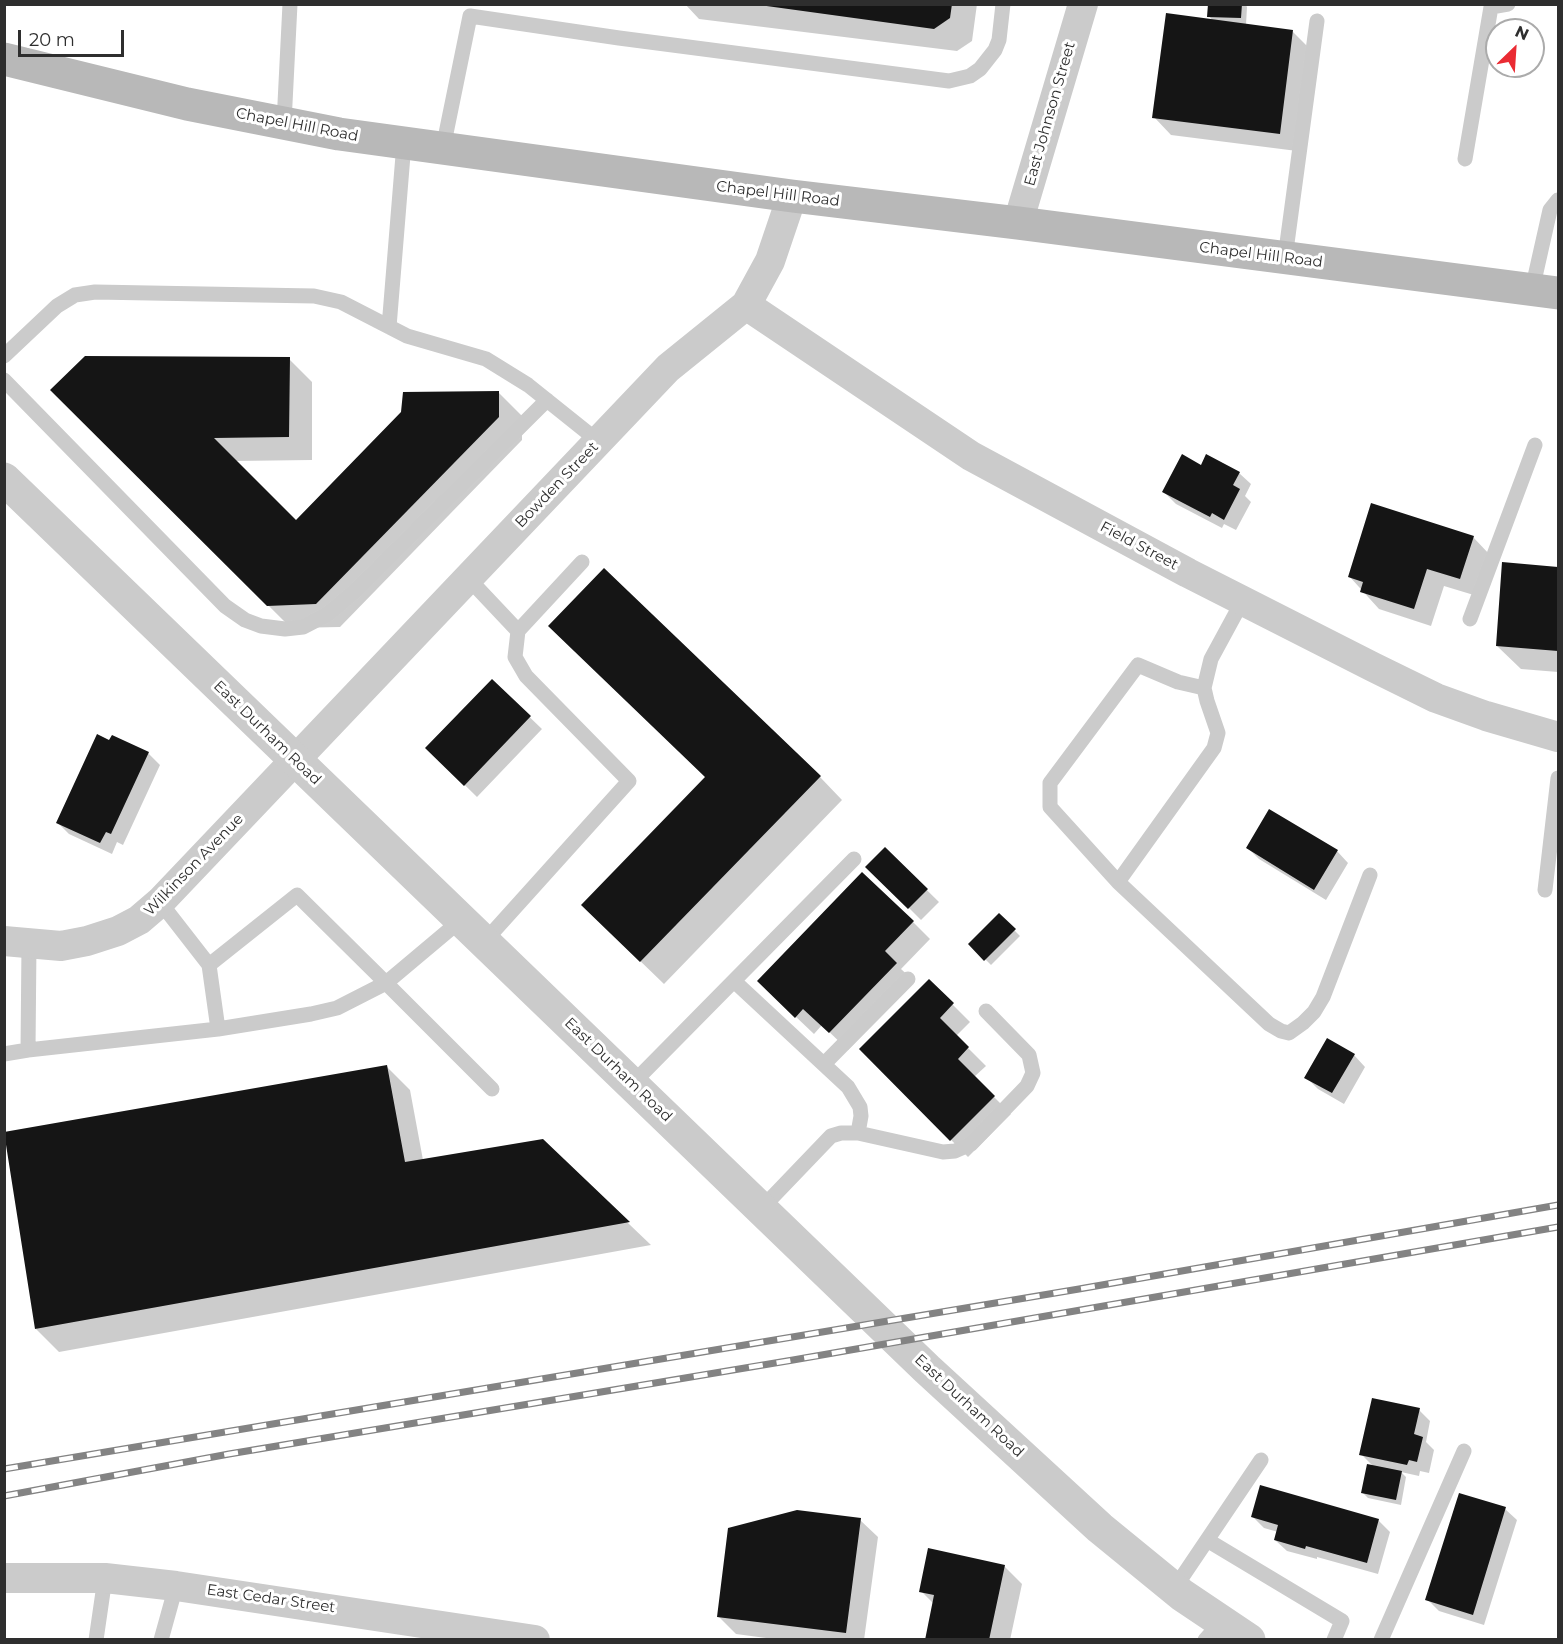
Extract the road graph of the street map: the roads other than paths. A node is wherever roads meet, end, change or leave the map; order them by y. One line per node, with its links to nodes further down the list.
1 (290, 4): 8 (lane)
2 (1003, 4): 5 (lane)
3 (1083, 4): 14 (street, East Johnson Street)
4 (1509, 4): 11 (lane)
5 (472, 10): 10 (lane)
6 (1317, 21): 15 (lane)
7 (4, 59): 8 (main road, Chapel Hill Road)
8 (284, 123): 9 (main road, Chapel Hill Road)
9 (404, 143): 10 (main road, Chapel Hill Road); 18 (lane)
10 (443, 148): 12 (main road, Chapel Hill Road)
11 (1465, 159)
12 (792, 196): 14 (main road, Chapel Hill Road); 17 (street, Bowden Street)
13 (1558, 200): 16 (lane)
14 (1018, 223): 15 (main road, Chapel Hill Road)
15 (1284, 258): 16 (main road, Chapel Hill Road)
16 (1545, 292)
17 (746, 305): 22 (street, Bowden Street); 27 (street, Field Street)
18 (389, 327): 19 (lane); 21 (lane)
19 (4, 356)
20 (4, 380): 21 (lane)
21 (546, 400): 22 (lane)
22 (598, 441): 26 (street, Bowden Street)
23 (1535, 445): 28 (lane)
24 (4, 479): 32 (street, East Durham Road)
25 (582, 561): 29 (lane)
26 (468, 578): 29 (lane); 32 (street, Bowden Street)
27 (1244, 600): 30 (lane); 31 (street, Field Street)
28 (1470, 620)
29 (518, 630): 40 (lane)
30 (1204, 688): 36 (lane); 36 (lane)
31 (1558, 737)
32 (294, 760): 38 (street, Wilkinson Avenue); 39 (street, East Durham Road)
33 (1558, 778): 37 (lane)
34 (854, 859): 44 (lane)
35 (1370, 875): 36 (lane)
36 (1118, 882)
37 (1545, 890)
38 (160, 902): 41 (street, Wilkinson Avenue); 42 (lane)
39 (461, 920): 40 (street, East Durham Road); 45 (lane)
40 (484, 942): 51 (street, East Durham Road)
41 (17, 943): 48 (lane)
42 (209, 965): 45 (lane); 47 (lane)
43 (908, 979): 50 (lane)
44 (734, 981): 50 (lane); 51 (lane)
45 (386, 983): 47 (lane); 52 (lane)
46 (986, 1011): 53 (lane)
47 (218, 1029): 48 (lane)
48 (28, 1050): 49 (lane)
49 (4, 1054)
50 (824, 1064): 53 (lane)
51 (632, 1084): 54 (street, East Durham Road)
52 (492, 1089)
53 (858, 1133): 54 (lane)
54 (761, 1209): 61 (street, East Durham Road)
55 (1464, 1451): 69 (lane)
56 (1261, 1460): 57 (lane)
57 (1207, 1540): 61 (lane); 68 (lane)
58 (4, 1578): 59 (street, East Cedar Street)
59 (105, 1578): 60 (street, East Cedar Street); 64 (lane)
60 (176, 1586): 63 (street, East Cedar Street); 65 (lane)
61 (1174, 1589): 62 (street, East Durham Road)
62 (1213, 1631): 67 (street, East Durham Road)
63 (455, 1633): 66 (street, East Cedar Street)
64 (96, 1640)
65 (161, 1640)
66 (535, 1640)
67 (1249, 1640)
68 (1334, 1640)
69 (1381, 1640)

